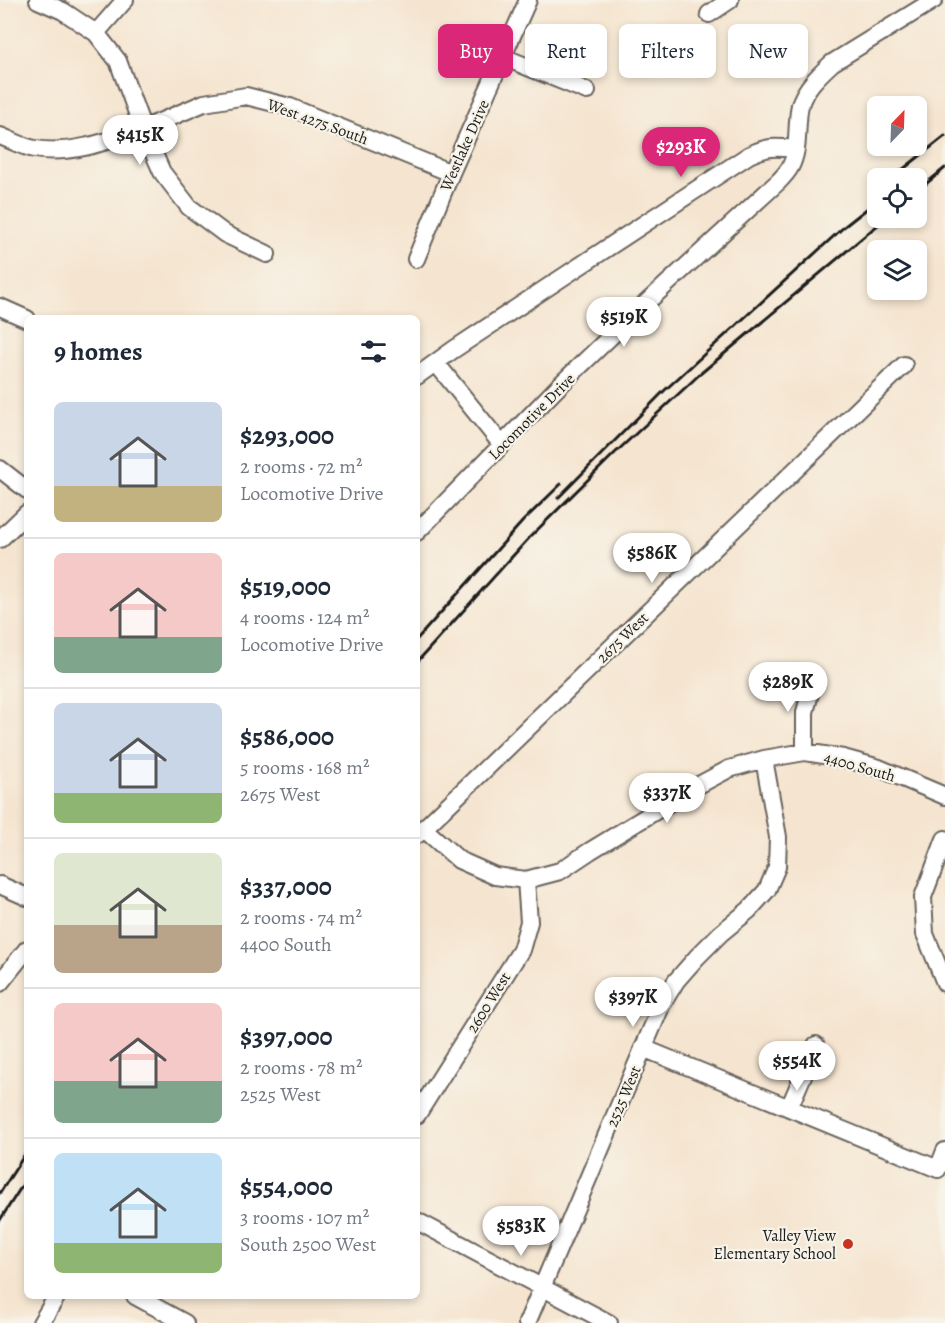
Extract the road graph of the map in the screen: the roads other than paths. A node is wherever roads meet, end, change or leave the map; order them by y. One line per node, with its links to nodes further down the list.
1 (38, 0): 7 (street)
2 (125, 0): 7 (street)
3 (528, 0): 8 (street, Westlake Drive)
4 (730, 0): 6 (street)
5 (934, 0): 14 (street, Locomotive Drive)
6 (710, 14)
7 (96, 33): 12 (street)
8 (513, 34)
9 (513, 61): 11 (street)
10 (494, 78): 15 (street, Westlake Drive)
11 (586, 91)
12 (143, 129): 13 (street, West 4275 South); 15 (street, West 4275 South); 16 (street)
13 (0, 135)
14 (796, 149): 20 (street); 23 (street, Locomotive Drive)
15 (451, 173): 17 (street, Westlake Drive)
16 (267, 254)
17 (416, 259)
18 (0, 307): 19 (street)
19 (24, 318)
20 (435, 363): 22 (street); 23 (street)
21 (904, 365): 33 (street, 2675 West)
22 (420, 374)
23 (502, 445): 27 (street, Locomotive Drive)
24 (0, 469): 25 (street)
25 (24, 488)
26 (24, 516): 28 (street)
27 (420, 528)
28 (0, 539)
29 (814, 679): 30 (street)
30 (805, 752): 31 (street, 4400 South); 32 (street, 4400 South)
31 (764, 759): 35 (street, 4400 South); 42 (street, 2525 West)
32 (945, 796)
33 (420, 832): 35 (street, 4400 South)
34 (945, 839): 40 (street)
35 (526, 880): 44 (street, 2600 West)
36 (0, 885): 37 (street)
37 (24, 896)
38 (24, 953): 39 (street)
39 (0, 983)
40 (945, 983)
41 (816, 1045): 43 (street)
42 (644, 1048): 43 (street); 47 (street, 2525 West)
43 (789, 1108): 45 (street)
44 (420, 1110)
45 (945, 1151)
46 (420, 1223): 47 (street)
47 (542, 1288): 52 (street, 2525 West); 53 (street)
48 (55, 1299): 50 (street)
49 (141, 1299): 51 (street)
50 (41, 1323)
51 (185, 1323)
52 (527, 1323)
53 (609, 1323)

